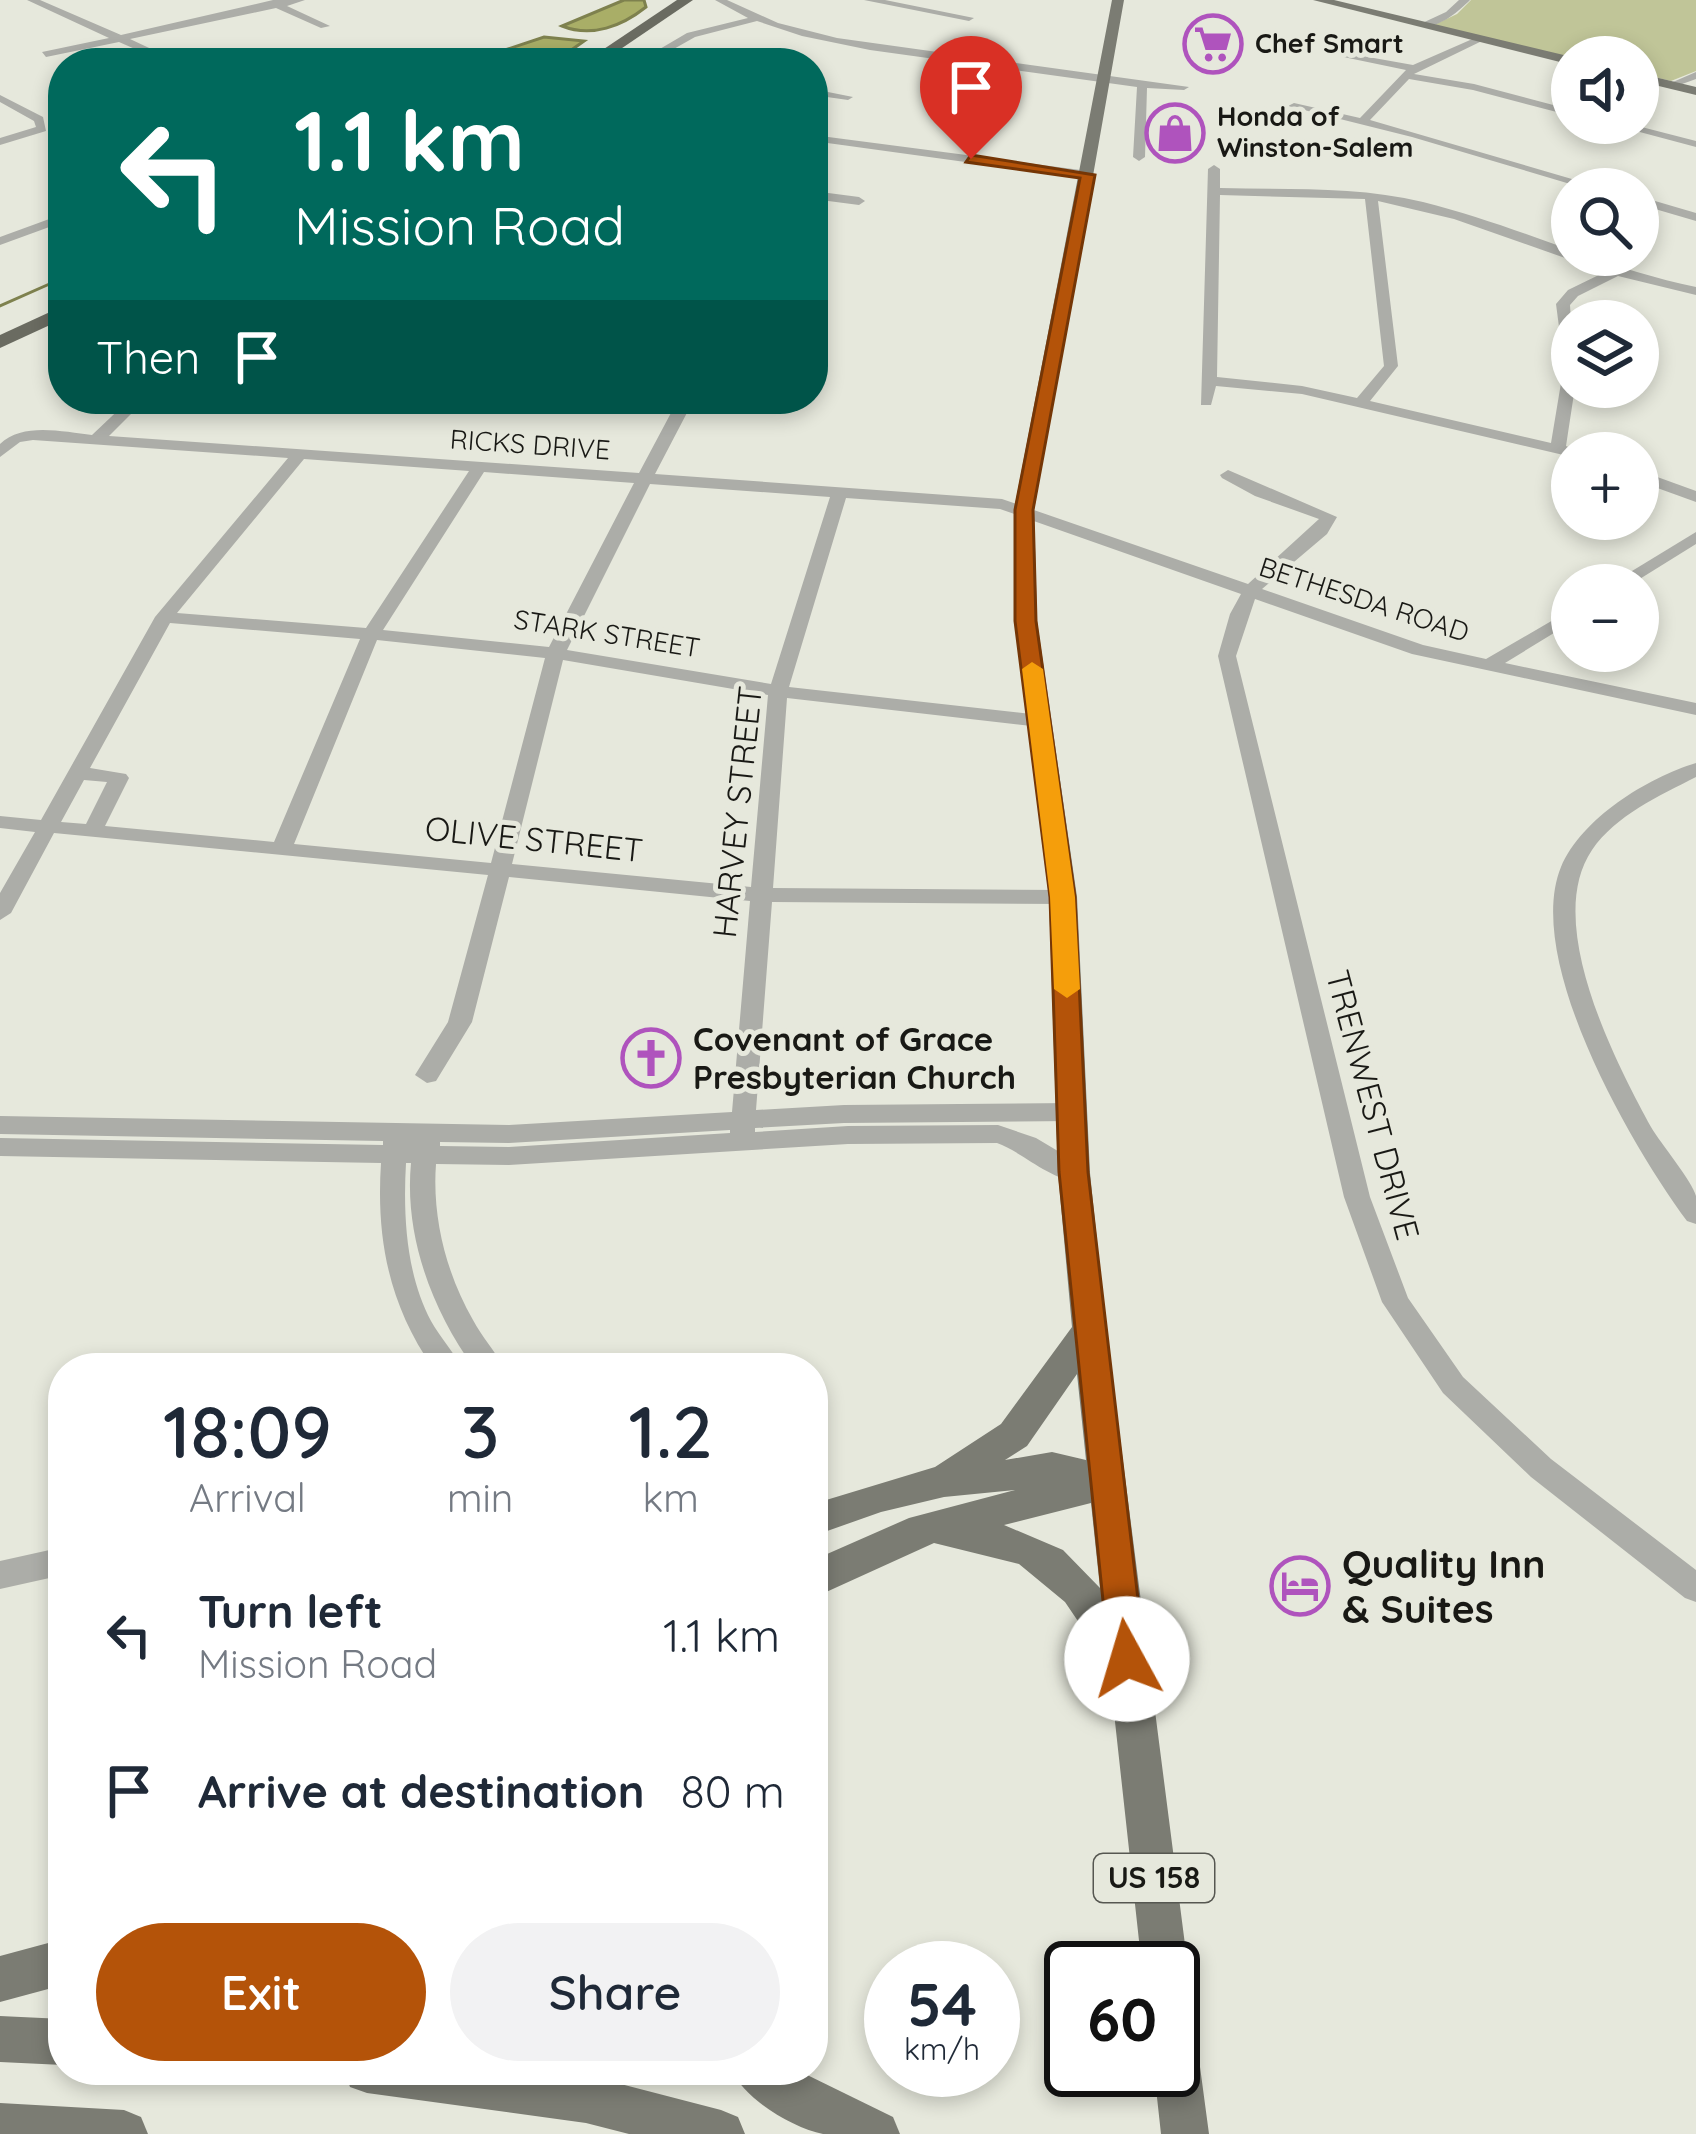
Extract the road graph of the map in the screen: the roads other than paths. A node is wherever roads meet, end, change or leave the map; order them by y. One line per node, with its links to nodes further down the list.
1 (32, 0): 16 (street)
2 (300, 0): 11 (street)
3 (686, 0): 20 (highway)
4 (700, 0): 21 (highway)
5 (720, 0): 12 (street)
6 (869, 0): 13 (street)
7 (976, 0): 13 (street)
8 (1118, 0): 28 (main road, US 158)
9 (1319, 0): 14 (main road)
10 (1465, 0): 14 (street)
11 (271, 2): 15 (street); 16 (street)
12 (759, 18): 22 (street); 25 (street)
13 (968, 19): 25 (street)
14 (1423, 25): 17 (main road)
15 (325, 26)
16 (121, 38): 18 (street); 19 (street)
17 (1481, 39): 24 (main road); 26 (street)
18 (74, 48)
19 (143, 48)
20 (613, 48)
21 (628, 48)
22 (668, 48)
23 (1334, 52): 26 (street)
24 (1551, 56)
25 (956, 59): 28 (street)
26 (1410, 72): 38 (street); 39 (street)
27 (1696, 75): 31 (street)
28 (1106, 81): 30 (street); 46 (main road, US 158)
29 (1659, 82): 31 (main road)
30 (1142, 85): 32 (street); 44 (street)
31 (1671, 85): 33 (main road)
32 (1184, 88)
33 (1696, 91)
34 (828, 95): 36 (street)
35 (0, 98): 42 (street)
36 (848, 98)
37 (1294, 106): 39 (street)
38 (1551, 107)
39 (1363, 121): 47 (street)
40 (1659, 135): 43 (street)
41 (828, 140): 46 (street)
42 (0, 142)
43 (1696, 144)
44 (1138, 157)
45 (1214, 169): 48 (street)
46 (1088, 175): 80 (main road, US 158)
47 (1551, 175)
48 (1213, 191): 50 (street); 64 (street)
49 (828, 197): 51 (street)
50 (1371, 198): 56 (street); 66 (street)
51 (859, 201)
52 (1659, 206): 53 (street)
53 (1696, 217)
54 (48, 223): 55 (street)
55 (0, 241)
56 (1551, 249)
57 (1608, 276): 69 (street)
58 (1638, 276): 59 (street)
59 (1696, 291)
60 (48, 310): 62 (highway)
61 (48, 320): 63 (highway)
62 (0, 332)
63 (0, 342)
64 (1210, 381): 65 (street); 66 (street)
65 (1206, 402)
66 (1361, 403): 71 (street)
67 (123, 414): 70 (street)
68 (678, 414): 76 (street)
69 (1567, 432)
70 (96, 439): 72 (street, RICKS DRIVE); 73 (street, RICKS DRIVE)
71 (1551, 447)
72 (0, 452)
73 (299, 454): 74 (street, RICKS DRIVE); 84 (street)
74 (479, 468): 76 (street, RICKS DRIVE); 86 (street)
75 (1228, 475): 83 (street)
76 (643, 480): 78 (street, RICKS DRIVE); 87 (street)
77 (1659, 483): 79 (street)
78 (839, 495): 80 (street, RICKS DRIVE); 89 (street, HARVEY STREET)
79 (1696, 497)
80 (1024, 518): 83 (street, BETHESDA ROAD); 91 (main road, US 158)
81 (1696, 537): 82 (street)
82 (1652, 564)
83 (1248, 590): 88 (street, BETHESDA ROAD); 126 (street, TRENWEST DRIVE)
84 (164, 617): 86 (street, STARK STREET); 93 (street)
85 (1551, 627): 88 (street)
86 (370, 636): 87 (street, STARK STREET); 97 (street)
87 (559, 653): 89 (street, STARK STREET); 98 (street)
88 (1485, 668): 90 (street, BETHESDA ROAD)
89 (778, 691): 91 (street, STARK STREET); 99 (street, HARVEY STREET)
90 (1696, 710)
91 (1040, 721): 100 (main road, US 158)
92 (1696, 769): 113 (street)
93 (80, 773): 95 (street); 96 (street)
94 (0, 822): 95 (street, OLIVE STREET)
95 (50, 824): 96 (street, OLIVE STREET); 101 (street)
96 (94, 828): 97 (street, OLIVE STREET)
97 (282, 847): 98 (street, OLIVE STREET)
98 (504, 869): 99 (street, OLIVE STREET); 102 (street)
99 (761, 895): 100 (street, OLIVE STREET); 106 (street, HARVEY STREET)
100 (1063, 897): 103 (main road, US 158)
101 (0, 914)
102 (427, 1075)
103 (1073, 1112): 106 (street); 112 (main road, US 158)
104 (0, 1125): 105 (street)
105 (100, 1126): 108 (street); 111 (street)
106 (741, 1132): 107 (street); 112 (street)
107 (428, 1141): 109 (street); 114 (street)
108 (293, 1142): 109 (street); 111 (street)
109 (395, 1142): 115 (street)
110 (0, 1147): 111 (street)
111 (85, 1149)
112 (1074, 1172): 116 (main road, US 158)
113 (1696, 1214)
114 (434, 1258): 115 (street); 118 (street)
115 (400, 1263): 117 (street)
116 (1089, 1329): 119 (main road, US 158); 120 (main road)
117 (438, 1353)
118 (471, 1353)
119 (1107, 1480): 120 (main road); 122 (main road); 127 (main road, US 158)
120 (944, 1481): 121 (main road)
121 (828, 1515)
122 (938, 1528): 124 (main road); 127 (main road)
123 (48, 1564): 125 (street)
124 (828, 1573)
125 (0, 1575)
126 (1696, 1588)
127 (1127, 1659): 128 (main road, US 158)
128 (1162, 1941)
129 (48, 1966): 130 (main road)
130 (0, 1979)
131 (0, 2039): 132 (main road)
132 (48, 2041)
133 (484, 2085): 139 (main road)
134 (778, 2085): 140 (main road)
135 (1180, 2097): 137 (main road)
136 (0, 2127): 138 (main road)
137 (1185, 2133)
138 (124, 2134)
139 (721, 2134)
140 (876, 2134)

